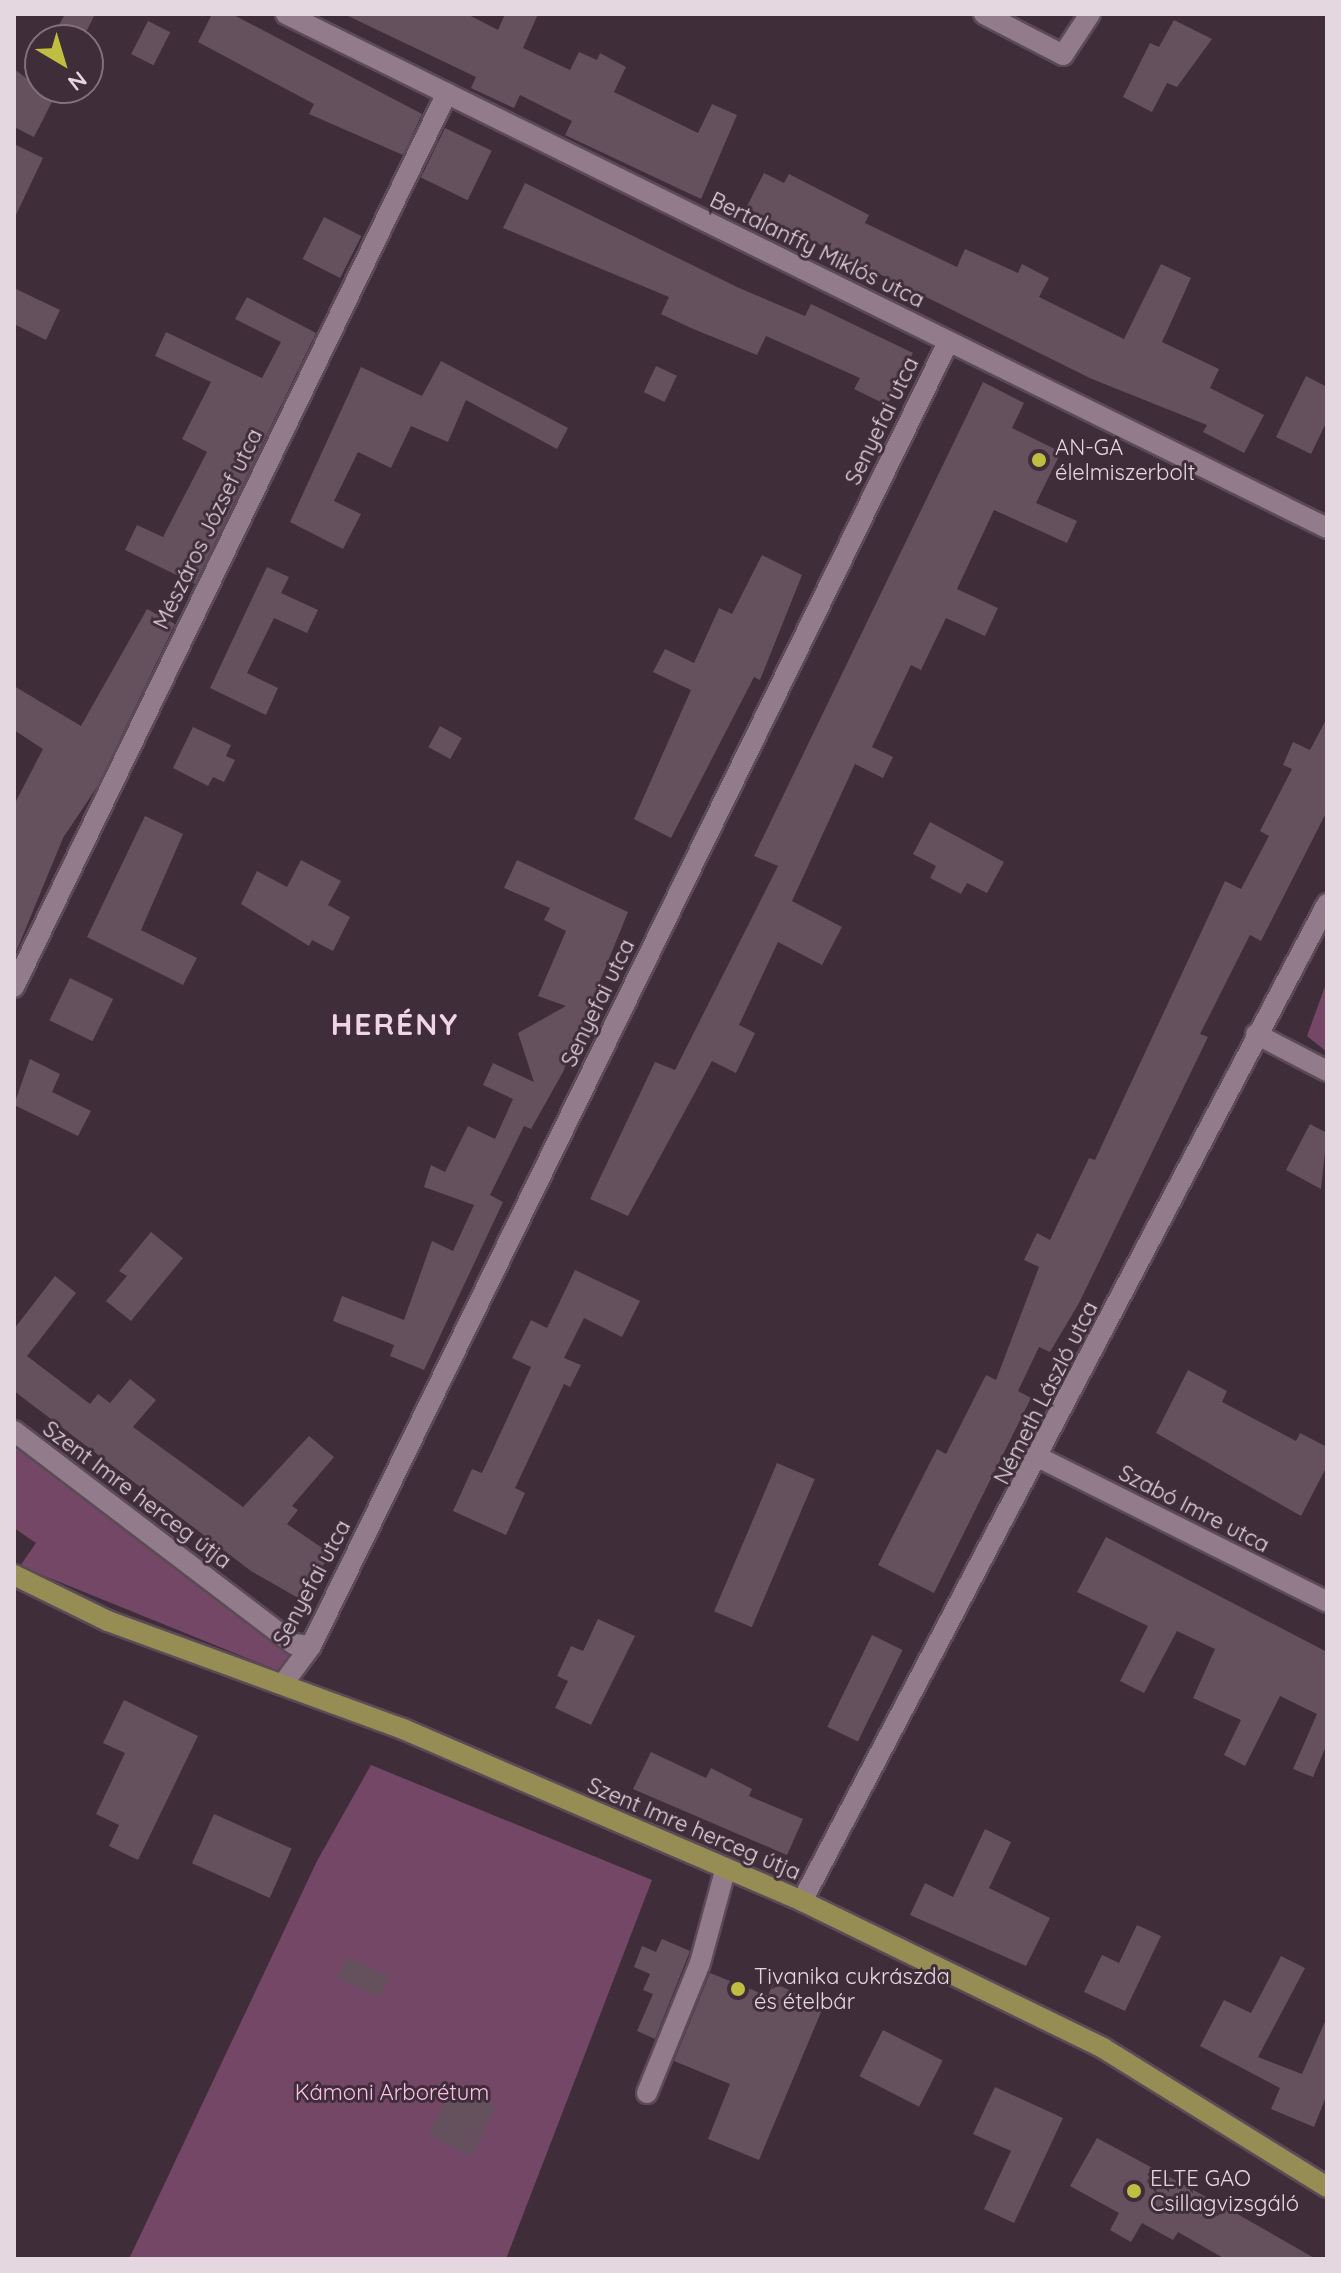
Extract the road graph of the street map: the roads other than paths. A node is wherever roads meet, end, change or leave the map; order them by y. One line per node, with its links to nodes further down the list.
1 (286, 14): 4 (street, Bertalanffy Miklós utca)
2 (984, 14): 3 (street)
3 (1090, 14)
4 (447, 93): 5 (street, Bertalanffy Miklós utca); 8 (street, Mészáros József utca)
5 (948, 342): 6 (street, Bertalanffy Miklós utca); 15 (street, Senyefai utca)
6 (1327, 528)
7 (1327, 904): 9 (street, Németh László utca)
8 (14, 987)
9 (1256, 1034): 10 (street); 12 (street, Németh László utca)
10 (1327, 1071)
11 (14, 1431): 15 (street, Szent Imre herceg útja)
12 (1040, 1458): 14 (street, Szabó Imre utca); 18 (street, Németh László utca)
13 (14, 1575): 16 (main road, Szent Imre herceg útja)
14 (1327, 1602)
15 (311, 1646): 16 (street, Senyefai utca)
16 (285, 1681): 17 (main road, Szent Imre herceg útja)
17 (725, 1871): 18 (main road, Szent Imre herceg útja); 19 (street)
18 (802, 1901): 20 (main road, Szent Imre herceg útja)
19 (647, 2093)
20 (1327, 2187)

